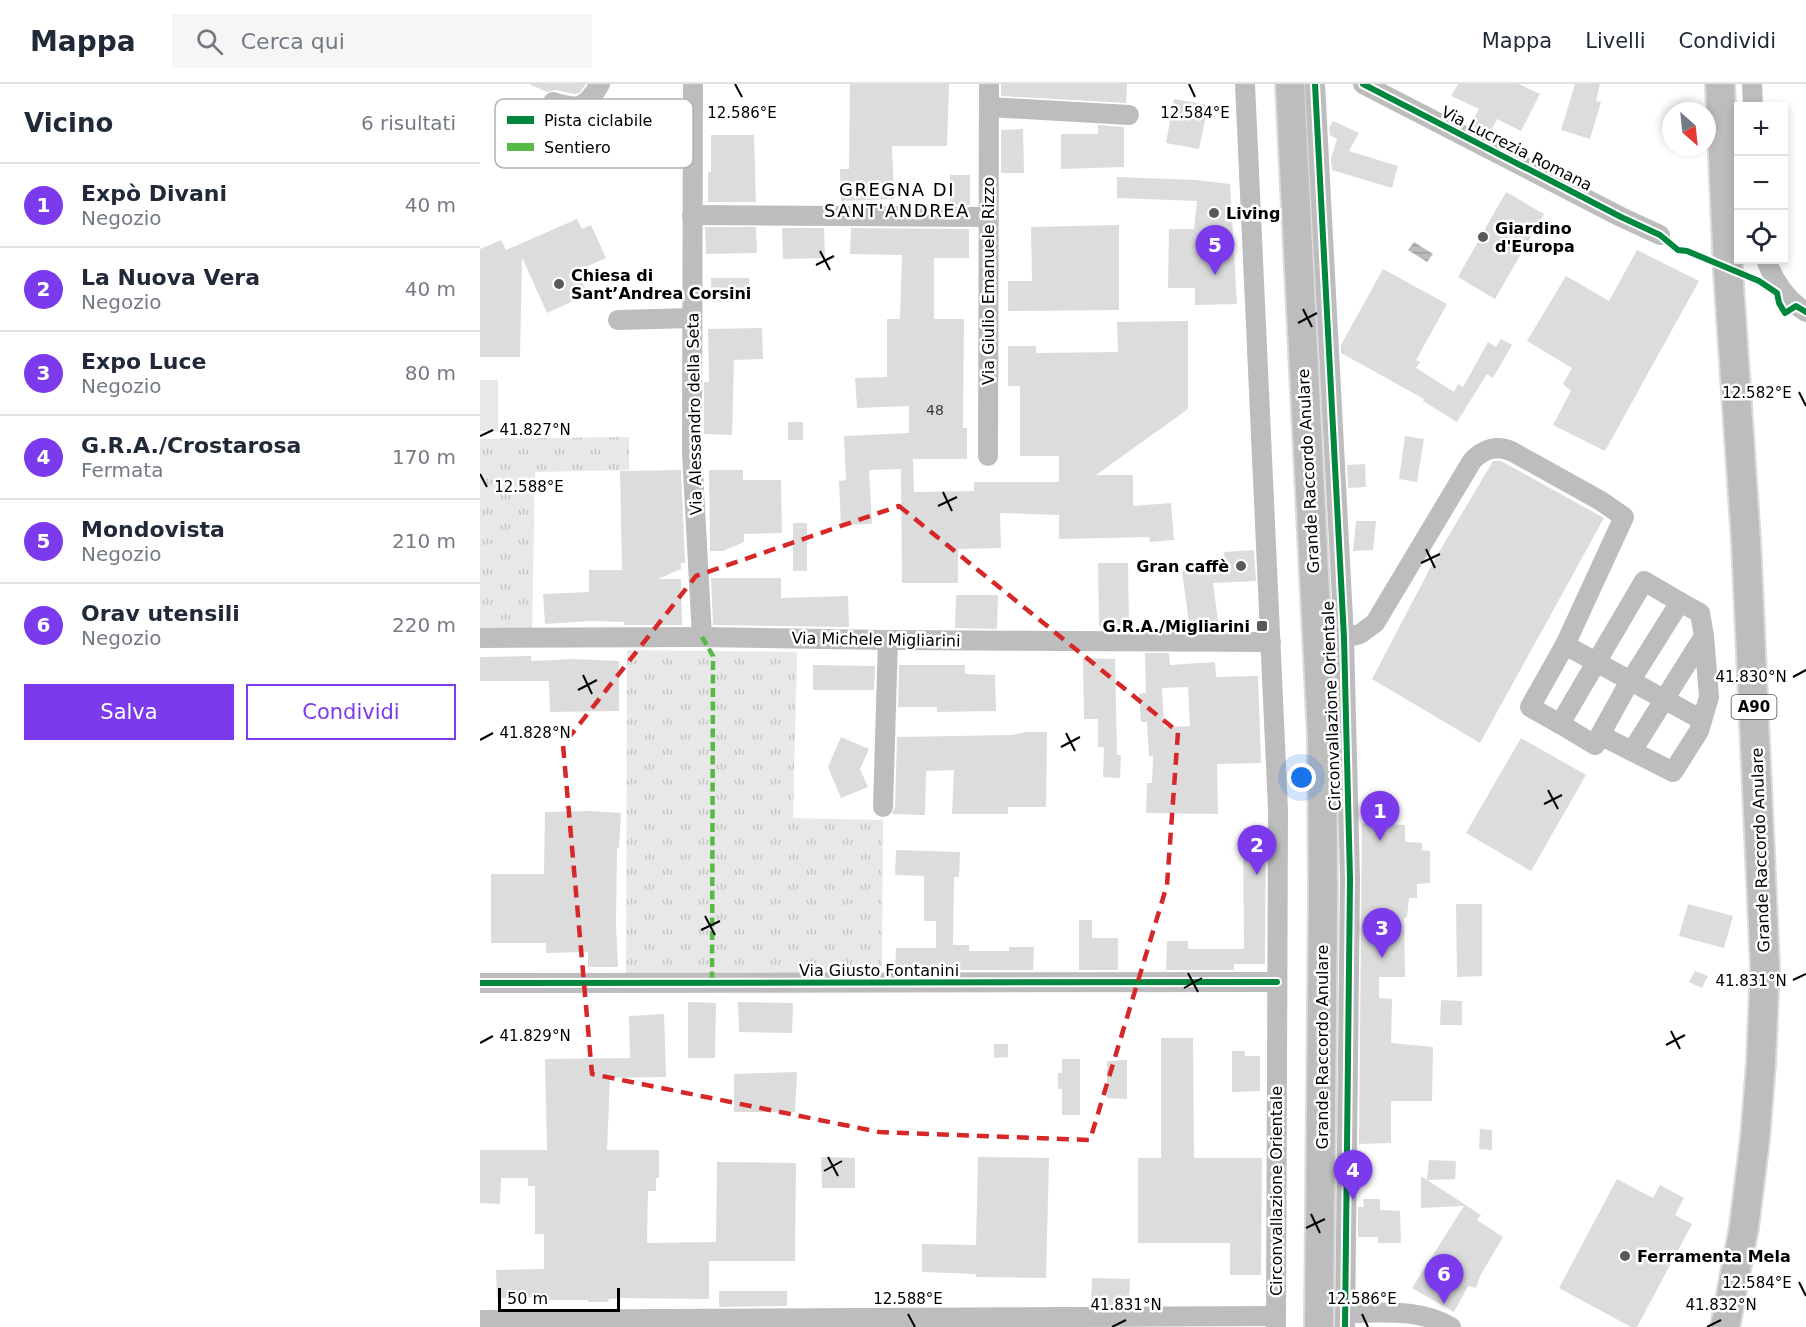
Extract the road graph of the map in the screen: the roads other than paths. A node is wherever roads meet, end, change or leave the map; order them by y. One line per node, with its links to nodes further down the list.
1 (600, 84): 10 (street)
2 (693, 84): 11 (street, Via Alessandro della Seta)
3 (989, 84): 13 (street, Via Giulio Emanuele Rizzo)
4 (1245, 84): 30 (street, Circonvallazione Orientale)
5 (1290, 84): 44 (highway, Grande Raccordo Anulare)
6 (1315, 84): 28 (street, Circonvallazione Orientale)
7 (1363, 84): 18 (street, Via Lucrezia Romana)
8 (1720, 84): 46 (highway, Grande Raccordo Anulare / A90)
9 (1752, 84): 12 (street)
10 (590, 99)
11 (693, 99)
12 (1752, 102)
13 (989, 107): 14 (street); 17 (street, Via Giulio Emanuele Rizzo)
14 (1129, 115)
15 (692, 168): 16 (street, Via Alessandro della Seta)
16 (692, 215): 17 (street); 21 (street, Via Alessandro della Seta)
17 (988, 218): 23 (street, Via Giulio Emanuele Rizzo)
18 (1660, 235)
19 (1768, 264): 20 (street)
20 (1806, 312)
21 (692, 318): 22 (street); 26 (street, Via Alessandro della Seta)
22 (618, 320)
23 (987, 456)
24 (1680, 602): 25 (street); 32 (street); 33 (street)
25 (1704, 636): 34 (street); 35 (street)
26 (702, 637): 27 (street, Via Michele Migliarini); 29 (street, Via Michele Migliarini)
27 (480, 638)
28 (1344, 638): 31 (street); 44 (street, Circonvallazione Orientale)
29 (888, 640): 30 (street, Via Michele Migliarini); 39 (street)
30 (1271, 642): 40 (street, Circonvallazione Orientale)
31 (1565, 645): 32 (street); 36 (street)
32 (1597, 662): 33 (street); 36 (street)
33 (1630, 681): 34 (street); 37 (street)
34 (1664, 699): 35 (street); 38 (street)
35 (1702, 720): 38 (street)
36 (1560, 724): 37 (street)
37 (1600, 735): 38 (street)
38 (1632, 751)
39 (883, 807)
40 (1277, 982): 41 (street, Via Giusto Fontanini); 43 (street, Circonvallazione Orientale)
41 (480, 983)
42 (480, 1320): 43 (street)
43 (1276, 1321)
44 (1329, 1323): 45 (street)
45 (1450, 1327)
46 (1725, 1327)

